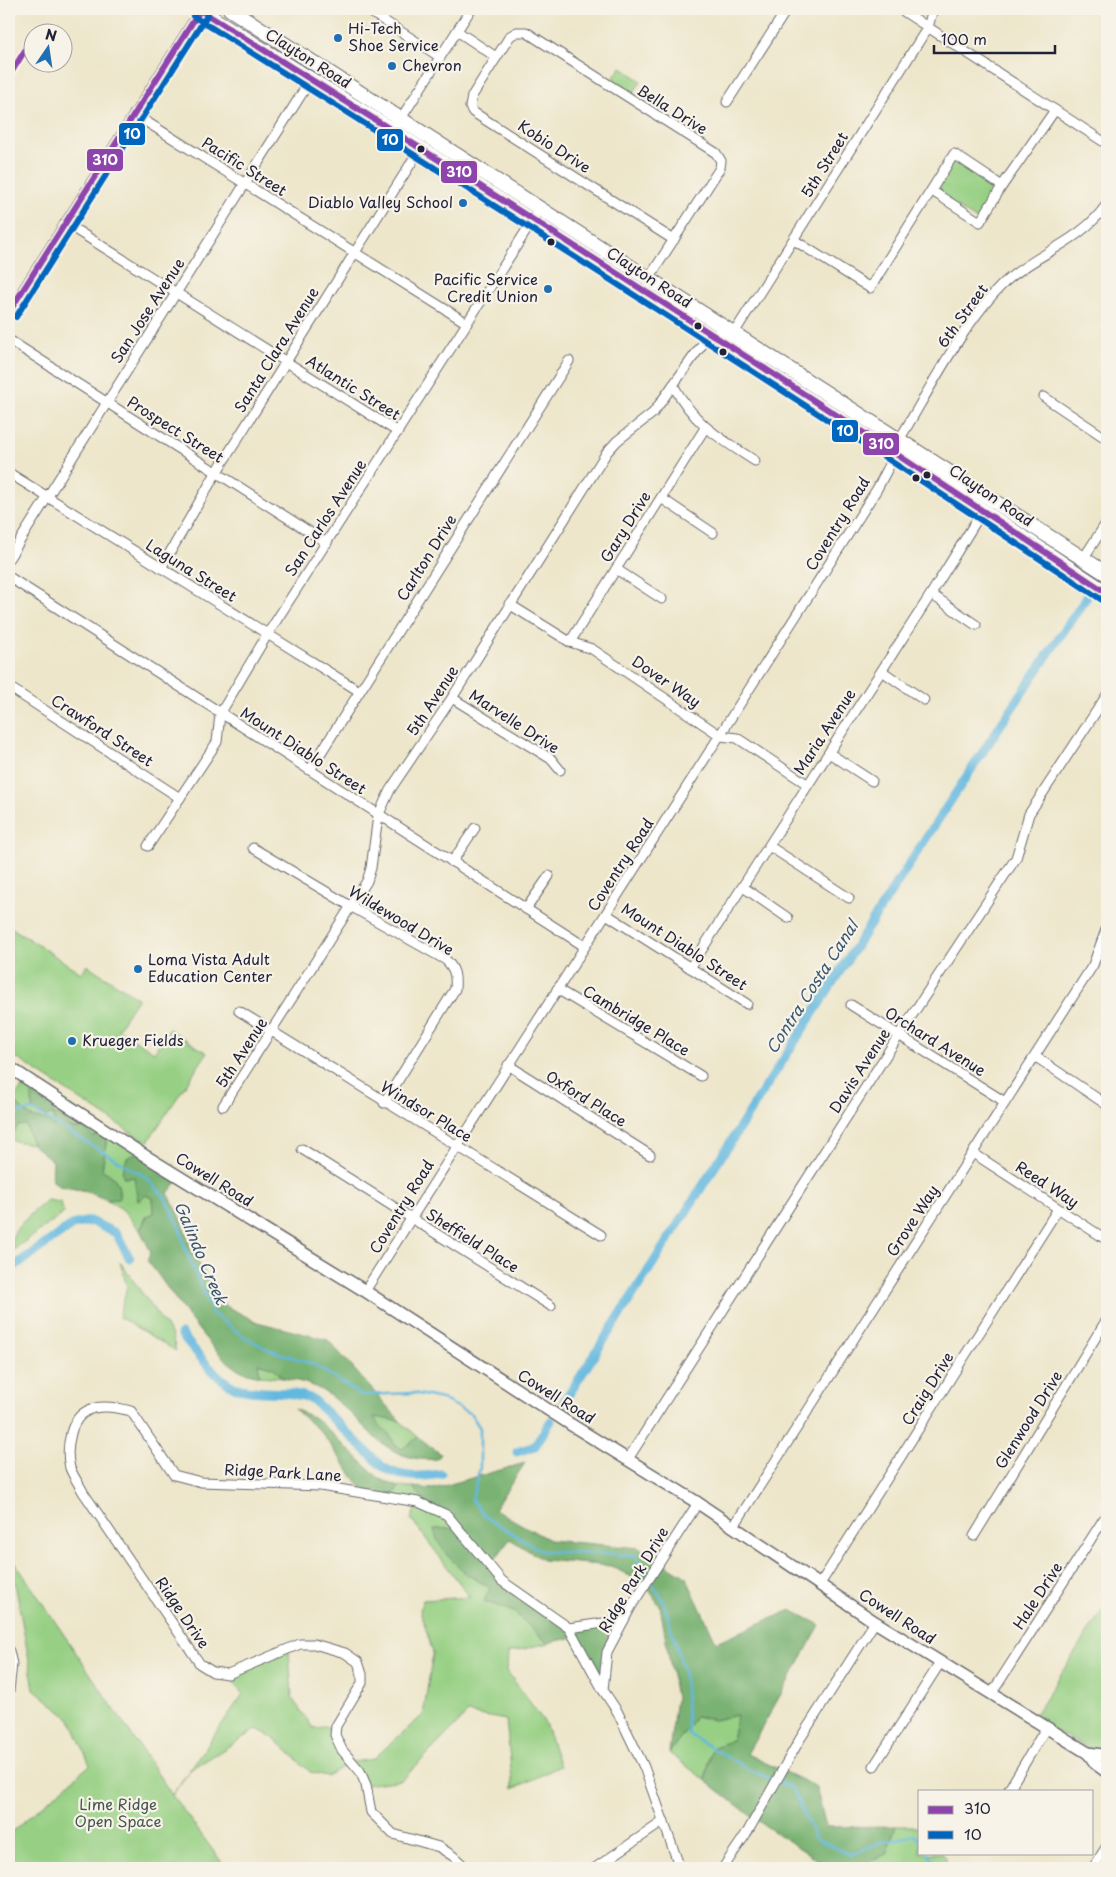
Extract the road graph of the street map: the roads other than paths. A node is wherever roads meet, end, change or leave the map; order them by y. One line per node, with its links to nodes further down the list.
1 (199, 9): 12 (main road, Clayton Road); 15 (street)
2 (230, 9): 16 (main road, Clayton Road)
3 (366, 9): 10 (street)
4 (471, 9): 9 (street)
5 (787, 9): 13 (street)
6 (900, 9): 8 (street)
7 (933, 9): 8 (street, 5th Street)
8 (928, 27): 14 (street); 28 (street, 5th Street)
9 (457, 31): 10 (street); 11 (street)
10 (440, 57): 16 (street)
11 (496, 57): 27 (street, Kobio Drive); 27 (street, Bella Drive)
12 (311, 79): 17 (main road, Clayton Road); 20 (street, San Jose Avenue)
13 (727, 102)
14 (1054, 110): 18 (street); 21 (street)
15 (134, 114): 20 (street, Pacific Street); 26 (street)
16 (401, 118): 17 (street); 24 (main road, Clayton Road)
17 (392, 131): 19 (main road, Clayton Road)
18 (1107, 144)
19 (420, 149): 25 (main road, Clayton Road); 29 (street, Santa Clara Avenue)
20 (246, 184): 29 (street, Pacific Street); 32 (street, San Jose Avenue)
21 (1002, 186): 22 (street); 22 (street)
22 (932, 191): 28 (street)
23 (1107, 204): 47 (street, 6th Street)
24 (540, 210): 25 (street, San Carlos Avenue); 30 (main road, Clayton Road)
25 (531, 222): 34 (street, San Carlos Avenue); 36 (main road, Clayton Road)
26 (65, 223): 32 (street, Atlantic Street); 33 (street)
27 (674, 240): 30 (street, Bella Drive)
28 (794, 240): 35 (street, 5th Street)
29 (355, 253): 34 (street, Pacific Street); 39 (street, Santa Clara Avenue)
30 (649, 278): 31 (main road, Clayton Road)
31 (663, 287): 35 (main road, Clayton Road); 36 (street)
32 (176, 294): 39 (street, Atlantic Street); 43 (street, San Jose Avenue)
33 (9, 312)
34 (467, 323): 45 (street, San Carlos Avenue)
35 (734, 333): 38 (main road, Clayton Road)
36 (709, 335): 38 (street); 41 (street, 5th Avenue); 47 (main road, Clayton Road)
37 (9, 340): 43 (street, Prospect Street)
38 (776, 360): 47 (main road, Clayton Road)
39 (286, 362): 45 (street, Atlantic Street); 50 (street, Santa Clara Avenue)
40 (569, 362): 72 (street, Carlton Drive)
41 (674, 384): 44 (street); 66 (street, 5th Avenue)
42 (1044, 397): 46 (street)
43 (106, 403): 50 (street, Prospect Street); 51 (street, San Jose Avenue)
44 (705, 428): 48 (street); 52 (street, Gary Drive)
45 (398, 432): 56 (street, San Carlos Avenue)
46 (1107, 439)
47 (898, 446): 53 (main road, Clayton Road); 58 (main road, Clayton Road); 77 (street, Coventry Road)
48 (755, 461)
49 (9, 473): 51 (street, Laguna Street)
50 (216, 473): 56 (street, Prospect Street); 59 (street, Santa Clara Avenue)
51 (46, 498): 57 (street, San Jose Avenue); 59 (street, Laguna Street)
52 (661, 498): 55 (street); 60 (street, Gary Drive)
53 (983, 510): 63 (main road, Clayton Road); 64 (street, Maria Avenue)
54 (1107, 522): 58 (street)
55 (713, 533)
56 (327, 543): 68 (street, San Carlos Avenue)
57 (9, 558)
58 (1083, 558): 61 (main road, Clayton Road)
59 (161, 568): 68 (street, Laguna Street)
60 (616, 569): 65 (street); 69 (street, Gary Drive)
61 (1107, 574)
62 (9, 577): 76 (street, Mount Diablo Street)
63 (1107, 592)
64 (931, 594): 67 (street); 70 (street, Maria Avenue)
65 (662, 599)
66 (510, 604): 69 (street, Dover Way); 74 (street, 5th Avenue)
67 (976, 624)
68 (267, 635): 72 (street, Laguna Street); 76 (street, San Carlos Avenue)
69 (570, 642): 77 (street, Dover Way)
70 (882, 671): 75 (street); 78 (street, Maria Avenue)
71 (9, 687): 83 (street, Crawford Street)
72 (359, 691): 79 (street, Carlton Drive)
73 (1107, 695): 105 (street, Davis Avenue)
74 (452, 698): 80 (street, Marvelle Drive); 84 (street, 5th Avenue)
75 (924, 700)
76 (220, 714): 79 (street, Mount Diablo Street); 83 (street, San Carlos Avenue)
77 (721, 736): 82 (street, Dover Way); 95 (street, Coventry Road)
78 (829, 752): 81 (street); 82 (street, Maria Avenue)
79 (310, 770): 84 (street, Mount Diablo Street)
80 (560, 770)
81 (872, 782)
82 (807, 784): 87 (street, Maria Avenue)
83 (180, 798): 86 (street, San Carlos Avenue)
84 (378, 816): 89 (street, Mount Diablo Street); 93 (street, 5th Avenue)
85 (475, 828): 89 (street)
86 (148, 846)
87 (769, 846): 91 (street, Maria Avenue); 92 (street)
88 (253, 848): 93 (street, Wildewood Drive)
89 (452, 862): 94 (street, Mount Diablo Street)
90 (548, 876): 94 (street)
91 (743, 887): 96 (street); 99 (street, Maria Avenue)
92 (850, 898)
93 (352, 907): 104 (street, 5th Avenue); 111 (street, Wildewood Drive)
94 (526, 909): 98 (street, Mount Diablo Street)
95 (606, 914): 98 (street, Coventry Road); 99 (street, Mount Diablo Street)
96 (788, 918)
97 (1107, 927): 106 (street, Grove Way)
98 (584, 946): 100 (street, Coventry Road)
99 (690, 968): 101 (street, Mount Diablo Street)
100 (557, 989): 108 (street, Coventry Road); 109 (street, Cambridge Place)
101 (747, 1004)
102 (851, 1005): 105 (street, Orchard Avenue)
103 (239, 1011): 104 (street, Windsor Place)
104 (271, 1032): 111 (street, Windsor Place); 113 (street, 5th Avenue)
105 (899, 1035): 110 (street, Orchard Avenue); 126 (street, Davis Avenue)
106 (1036, 1057): 110 (street, Grove Way); 112 (street)
107 (9, 1066): 122 (street, Cowell Road)
108 (508, 1066): 114 (street, Coventry Road); 117 (street, Oxford Place)
109 (701, 1076)
110 (1005, 1102): 116 (street, Grove Way)
111 (384, 1103): 114 (street, Windsor Place)
112 (1107, 1105)
113 (223, 1106)
114 (456, 1147): 119 (street, Coventry Road); 120 (street, Windsor Place)
115 (302, 1149): 119 (street, Sheffield Place)
116 (973, 1153): 118 (street, Reed Way); 129 (street, Grove Way)
117 (650, 1155)
118 (1058, 1209): 121 (street, Reed Way); 131 (street, Craig Drive)
119 (410, 1219): 122 (street, Coventry Road); 123 (street, Sheffield Place)
120 (601, 1235)
121 (1107, 1240)
122 (365, 1291): 126 (street, Cowell Road)
123 (551, 1306)
124 (1107, 1319): 130 (street, Glenwood Drive)
125 (131, 1411): 134 (street, Ridge Park Lane); 148 (street, Ridge Drive)
126 (628, 1459): 127 (street, Cowell Road)
127 (698, 1503): 129 (street, Cowell Road); 132 (street, Ridge Park Drive)
128 (1107, 1514): 139 (street, Hale Drive)
129 (734, 1526): 131 (street, Cowell Road)
130 (974, 1536)
131 (820, 1584): 133 (street, Cowell Road)
132 (624, 1620): 134 (street); 137 (street, Ridge Park Drive)
133 (875, 1622): 136 (street, Cowell Road); 151 (street)
134 (569, 1628): 137 (street, Ridge Park Lane)
135 (9, 1651): 138 (street)
136 (940, 1663): 139 (street, Cowell Road); 143 (street)
137 (603, 1690): 146 (street)
138 (9, 1691)
139 (992, 1693): 140 (street, Cowell Road)
140 (1046, 1728): 141 (street, Cowell Road); 145 (street)
141 (1088, 1753): 142 (street, Cowell Road); 144 (street, Cowell Road)
142 (1107, 1758)
143 (874, 1766)
144 (1107, 1772)
145 (1009, 1790)
146 (664, 1822): 149 (street); 150 (street)
147 (1107, 1846): 152 (street)
148 (466, 1868)
149 (595, 1868)
150 (680, 1868)
151 (723, 1868)
152 (1093, 1868)

